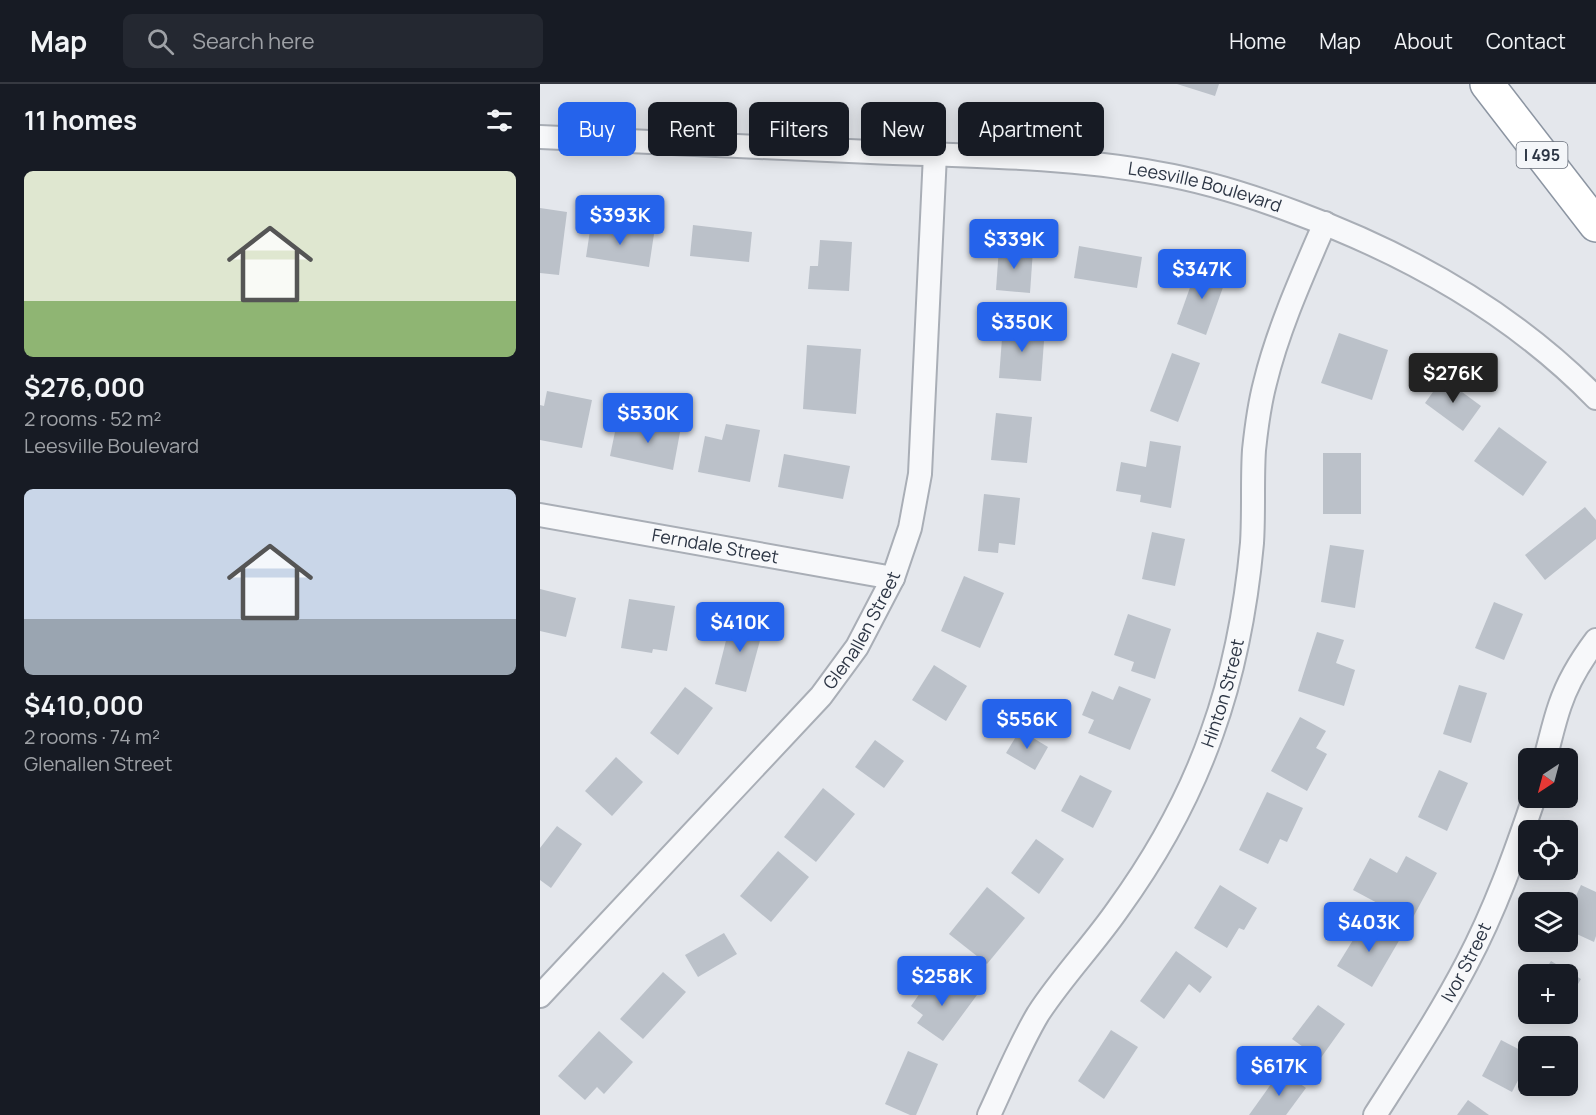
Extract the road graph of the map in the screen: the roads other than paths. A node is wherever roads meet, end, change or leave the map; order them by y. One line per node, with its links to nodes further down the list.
1 (1487, 84): 7 (highway, I 495)
2 (540, 136): 3 (street, Leesville Boulevard)
3 (861, 151)
4 (946, 155): 6 (street, Leesville Boulevard)
5 (935, 156): 10 (street, Glenallen Street)
6 (1325, 223): 8 (street, Leesville Boulevard); 15 (street, Hinton Street)
7 (1596, 225)
8 (1596, 398)
9 (540, 515): 10 (street, Ferndale Street)
10 (892, 579): 14 (street, Glenallen Street)
11 (1596, 640): 12 (street)
12 (1548, 748)
13 (1531, 808): 16 (street, Ivor Street)
14 (540, 996)
15 (989, 1115)
16 (1375, 1115)

